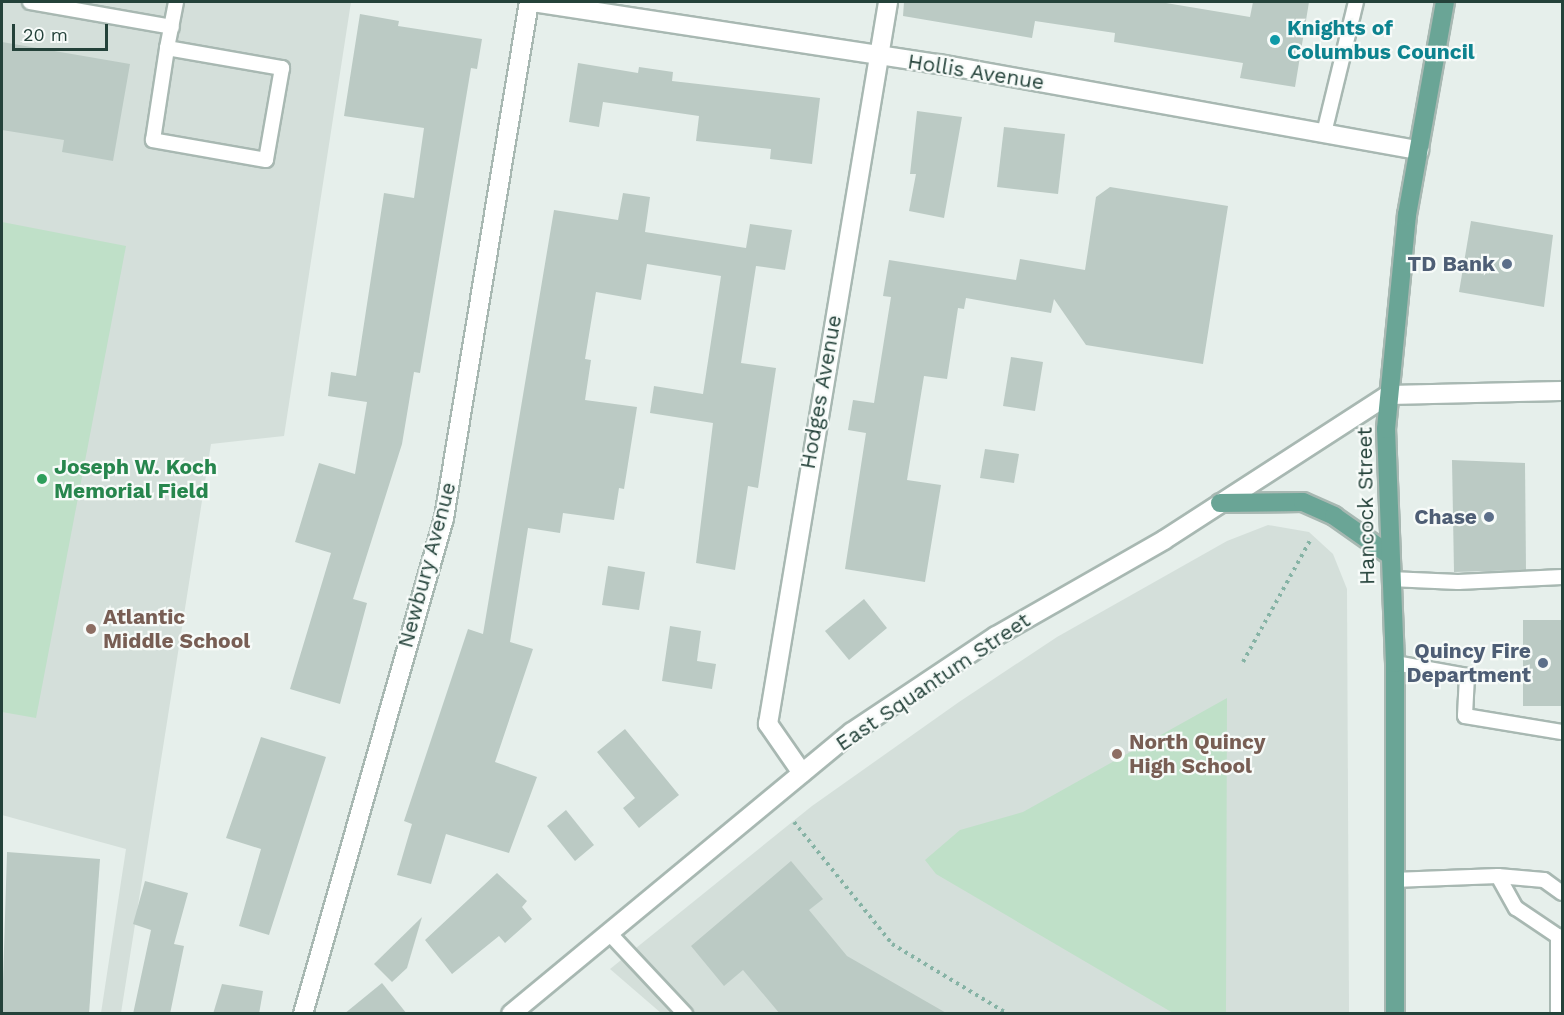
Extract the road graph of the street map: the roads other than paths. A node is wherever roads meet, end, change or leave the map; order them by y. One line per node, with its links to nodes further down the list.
1 (30, 2): 7 (lane)
2 (176, 2): 7 (lane)
3 (530, 2): 9 (street, Hollis Avenue); 26 (street, Newbury Avenue)
4 (888, 2): 9 (street, Hodges Avenue)
5 (1356, 2): 10 (lane)
6 (1445, 2): 11 (main road, Hancock Street)
7 (172, 27): 8 (lane)
8 (167, 48): 8 (lane)
9 (878, 57): 10 (street, Hollis Avenue); 20 (street, Hodges Avenue)
10 (1324, 133): 11 (street, Hollis Avenue)
11 (1419, 150): 13 (main road, Hancock Street)
12 (1563, 391): 13 (street)
13 (1388, 395): 14 (street, East Squantum Street); 15 (main road, Hancock Street)
14 (1220, 503): 15 (main road); 20 (street, East Squantum Street)
15 (1388, 554): 17 (main road, Hancock Street)
16 (1563, 578): 17 (lane)
17 (1390, 579): 18 (main road, Hancock Street)
18 (1395, 663): 19 (lane); 22 (main road, Hancock Street)
19 (1563, 732)
20 (802, 773): 24 (street, East Squantum Street)
21 (1498, 876): 22 (lane); 23 (lane); 25 (lane)
22 (1393, 880): 29 (main road, Hancock Street)
23 (1563, 893)
24 (610, 934): 27 (street, East Squantum Street); 28 (lane)
25 (1560, 938): 30 (lane)
26 (303, 1014)
27 (511, 1014)
28 (685, 1014)
29 (1395, 1014)
30 (1558, 1014)

